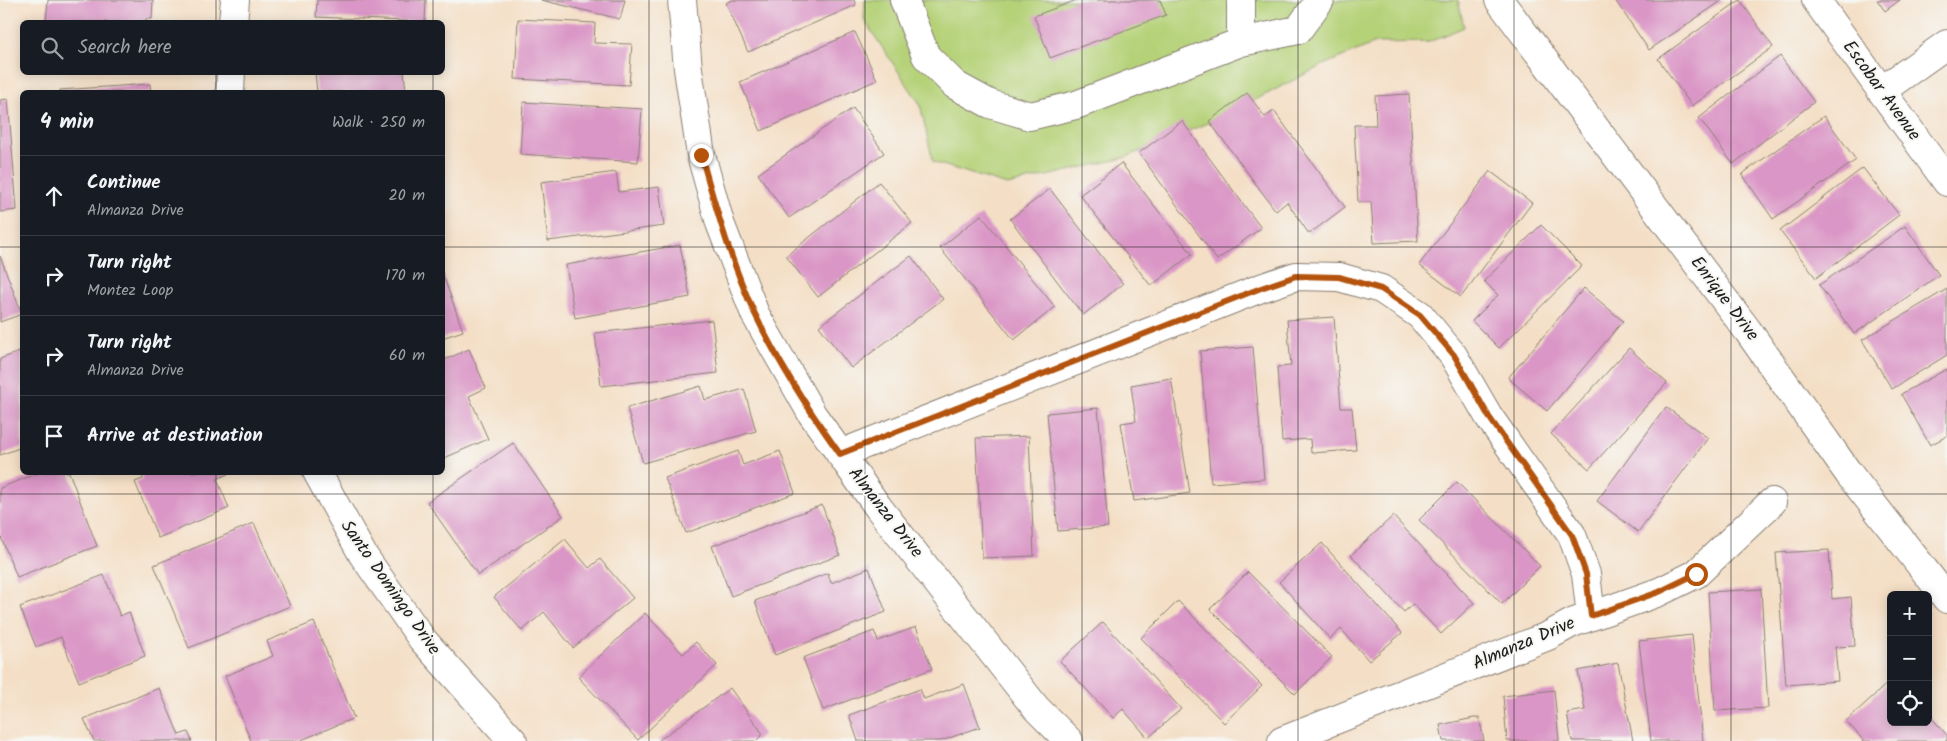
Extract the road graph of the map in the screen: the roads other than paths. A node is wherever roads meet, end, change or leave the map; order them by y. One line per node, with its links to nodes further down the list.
1 (235, 0): 8 (street)
2 (682, 0): 15 (street, Almanza Drive)
3 (904, 0): 9 (street)
4 (1241, 0): 9 (street)
5 (1320, 0): 9 (street)
6 (1500, 0): 18 (street, Enrique Drive)
7 (1816, 0): 13 (street, Escobar Avenue)
8 (233, 20)
9 (1241, 42)
10 (1947, 44): 13 (street)
11 (231, 75): 12 (street)
12 (230, 90)
13 (1881, 91): 14 (street, Escobar Avenue)
14 (1947, 182)
15 (840, 454): 19 (street); 21 (street, Almanza Drive)
16 (319, 475): 20 (street, Santo Domingo Drive)
17 (1772, 502): 19 (street, Almanza Drive)
18 (1947, 599)
19 (1591, 616): 22 (street, Almanza Drive)
20 (508, 740)
21 (1069, 741)
22 (1282, 741)

